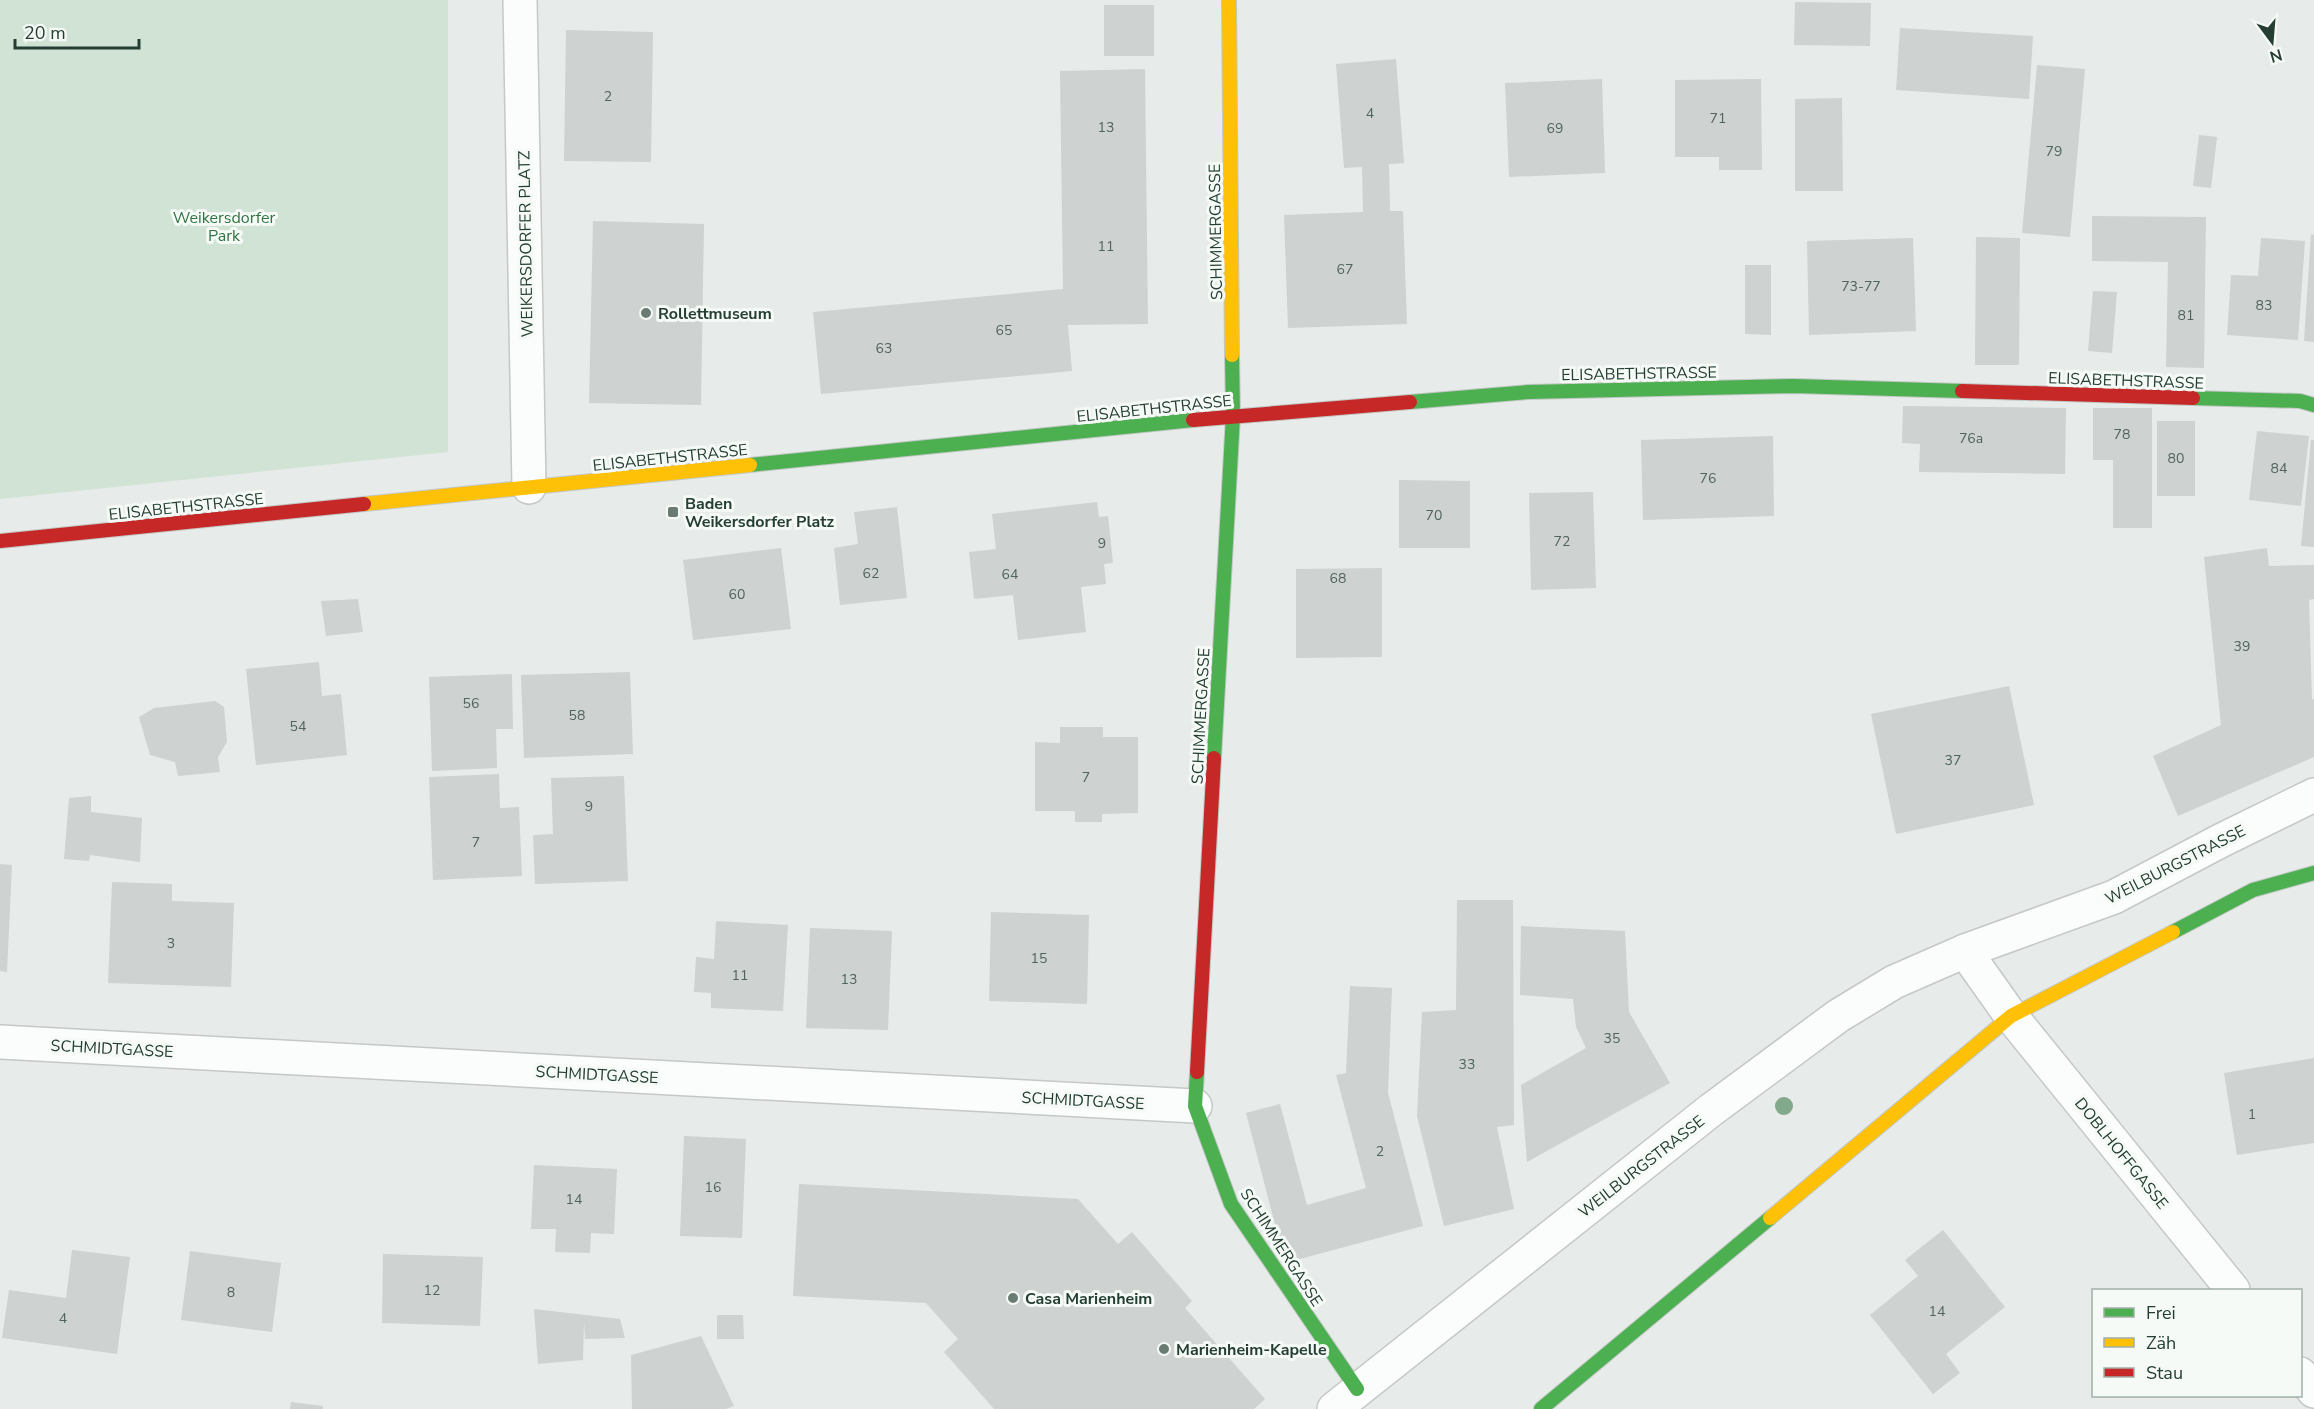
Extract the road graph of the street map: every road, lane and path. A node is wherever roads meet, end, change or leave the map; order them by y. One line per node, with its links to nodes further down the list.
1 (520, 0): 5 (street, WEIKERSDORFER PLATZ)
2 (1229, 0): 4 (street, SCHIMMERGASSE)
3 (2314, 405): 4 (street, ELISABETHSTRASSE)
4 (1233, 417): 5 (street, ELISABETHSTRASSE); 12 (street, SCHIMMERGASSE)
5 (529, 487): 6 (street, ELISABETHSTRASSE)
6 (0, 541)
7 (2314, 795): 9 (street, WEILBURGSTRASSE)
8 (2314, 873): 10 (street)
9 (1965, 951): 10 (street); 16 (street, WEILBURGSTRASSE)
10 (2011, 1016): 13 (street, DOBLHOFFGASSE); 17 (street)
11 (0, 1042): 12 (street, SCHMIDTGASSE)
12 (1195, 1106): 16 (street, SCHIMMERGASSE)
13 (2232, 1289)
14 (2302, 1375): 15 (street)
15 (2314, 1391)
16 (1346, 1399)
17 (1541, 1409)

